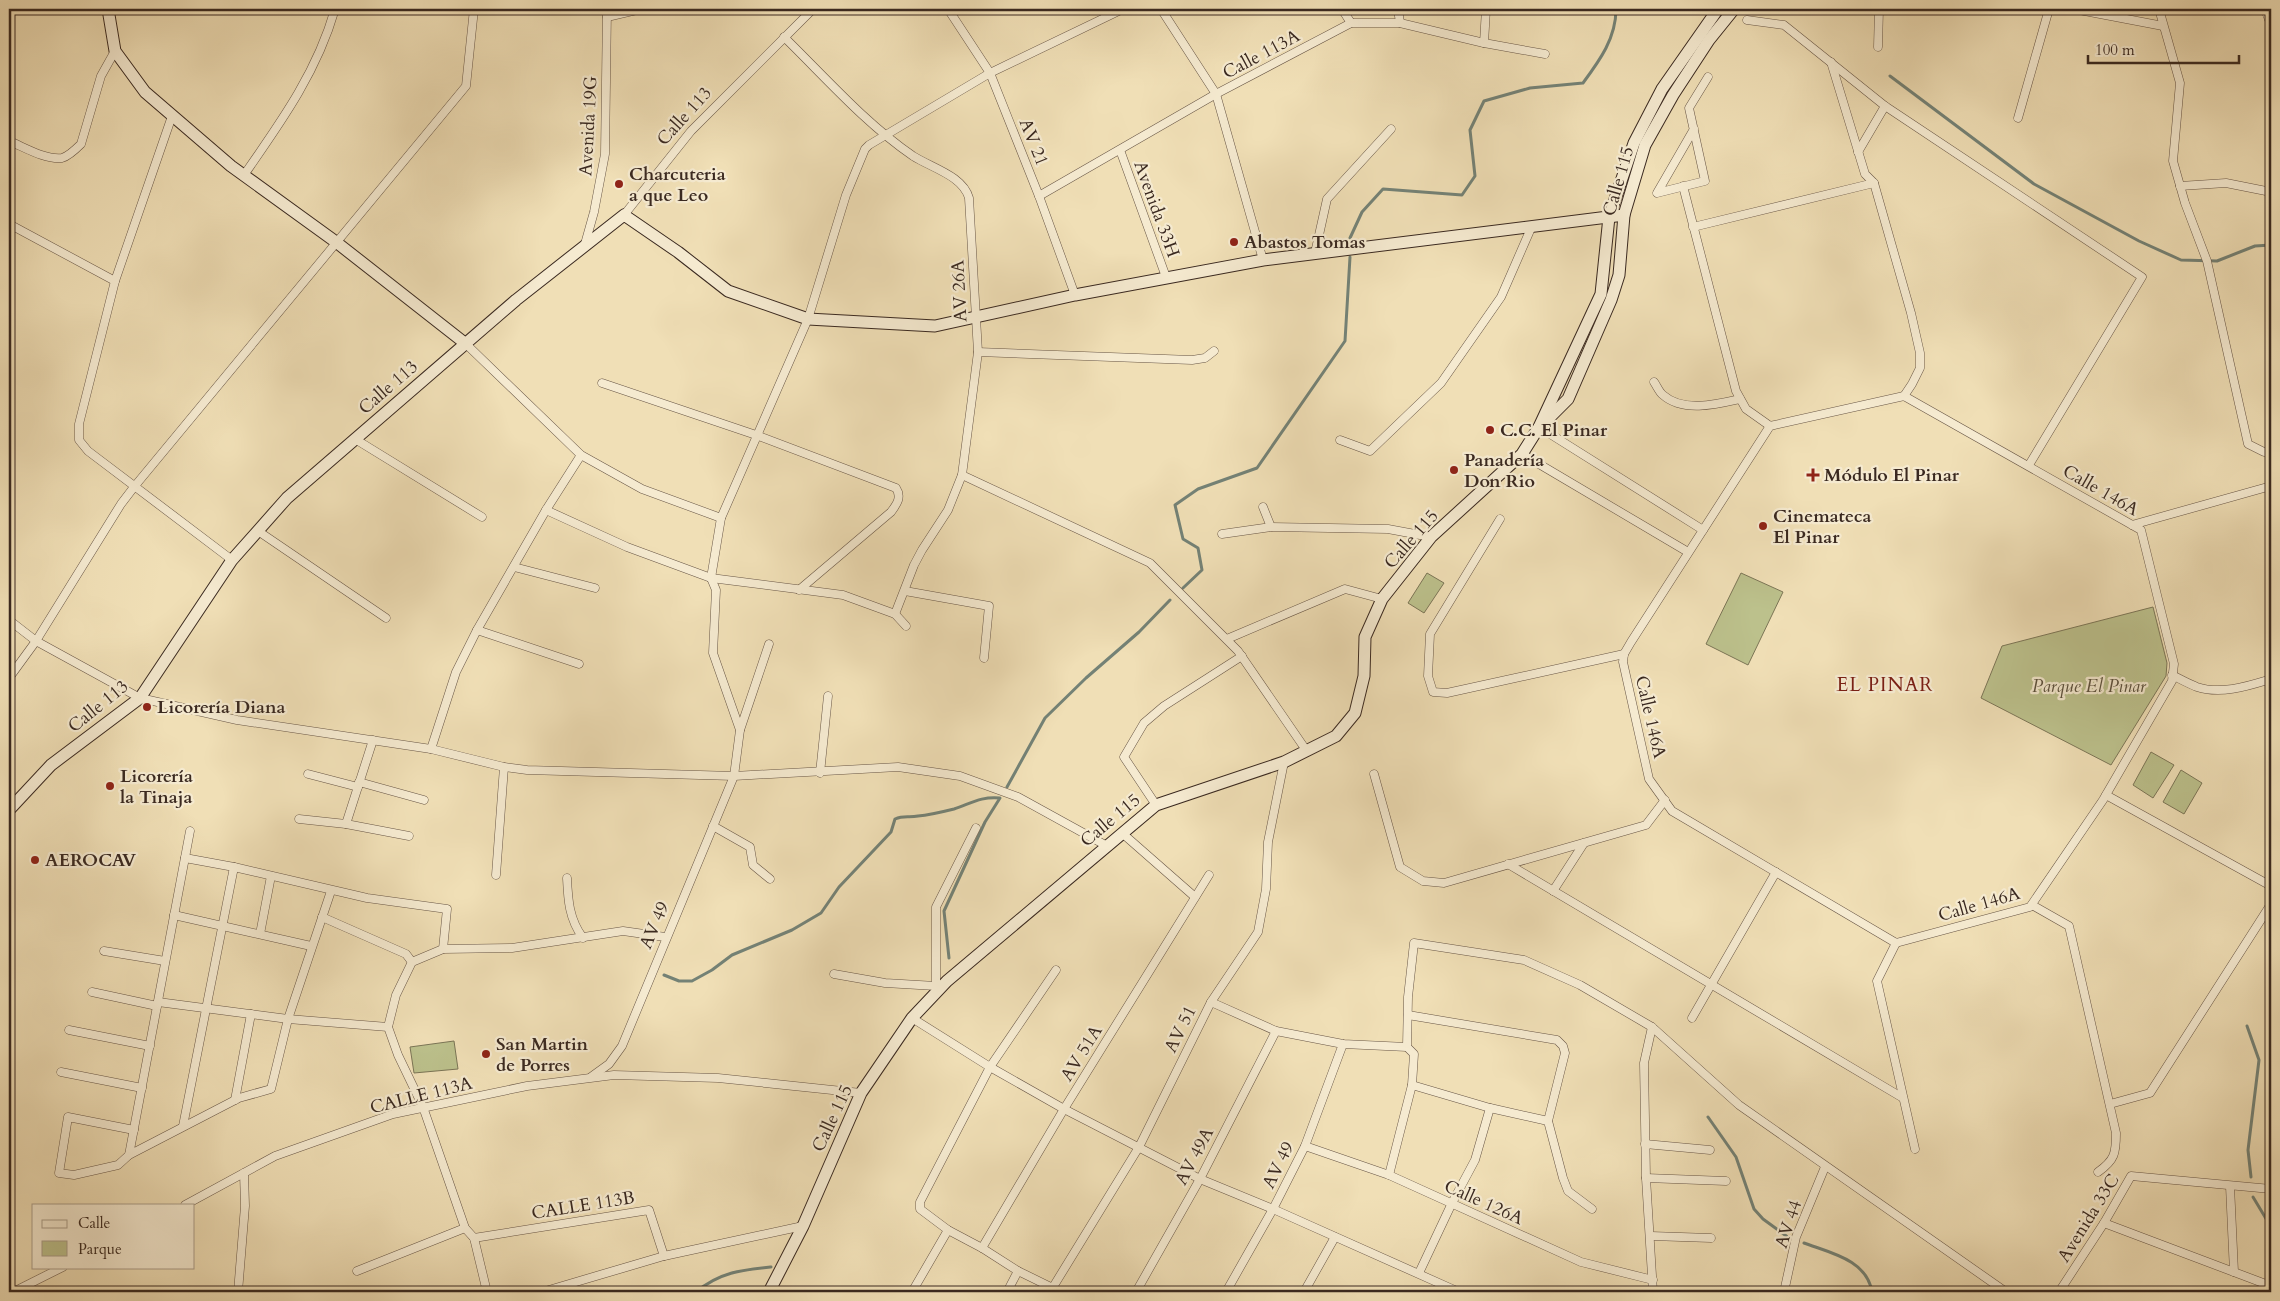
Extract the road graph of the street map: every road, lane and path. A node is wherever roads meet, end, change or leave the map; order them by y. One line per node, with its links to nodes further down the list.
1 (108, 9): 29 (street)
2 (335, 9): 44 (street)
3 (474, 9): 56 (street)
4 (607, 9): 20 (street, Avenida 19G)
5 (641, 9): 20 (street)
6 (813, 9): 26 (street, Calle 113)
7 (948, 9): 32 (street, AV 21)
8 (1123, 9): 32 (street)
9 (1161, 9): 34 (street)
10 (1342, 9): 22 (street)
11 (1398, 9): 23 (street)
12 (1486, 9): 27 (street)
13 (1718, 9): 52 (street, Calle 115)
14 (1734, 9): 51 (street, Calle 115)
15 (1879, 9): 28 (street)
16 (2049, 9): 37 (street)
17 (2074, 9): 25 (street)
18 (2159, 9): 25 (street)
19 (2265, 9): 24 (street)
20 (607, 17): 57 (street, Avenida 19G)
21 (1748, 20): 31 (street)
22 (1351, 24): 23 (street, Calle 113A); 34 (street, Calle 113A)
23 (1400, 24): 27 (street, Calle 113A)
24 (2271, 25)
25 (2163, 26): 47 (street)
26 (784, 37): 40 (street, AV 26A); 50 (street, Calle 113)
27 (1484, 43): 30 (street, Calle 113A)
28 (1878, 47)
29 (116, 51): 36 (street); 41 (street)
30 (1545, 54)
31 (1831, 62): 35 (street); 43 (street)
32 (990, 73): 40 (street); 49 (street, AV 21)
33 (1708, 76): 39 (street)
34 (1216, 94): 42 (street, Calle 113A); 59 (street)
35 (1885, 106): 43 (street); 80 (street)
36 (172, 116): 44 (street); 61 (street)
37 (2018, 118)
38 (1391, 129): 58 (street)
39 (1694, 129): 46 (street); 46 (street)
40 (885, 135): 63 (street, AV 26A); 64 (street)
41 (9, 141)
42 (1120, 150): 49 (street, Calle 113A); 60 (street, Avenida 33H)
43 (1858, 152): 45 (street)
44 (244, 176): 56 (street)
45 (1874, 182): 55 (street); 70 (street)
46 (1683, 186): 55 (street)
47 (2180, 186): 48 (street); 77 (street)
48 (2271, 192)
49 (1039, 196): 62 (street, AV 21)
50 (624, 215): 57 (street, Calle 113); 64 (street)
51 (1624, 215): 52 (street); 73 (street, Calle 115)
52 (1609, 217): 54 (street); 73 (street, Calle 115)
53 (9, 224): 61 (street)
54 (1532, 226): 58 (street); 76 (street)
55 (1693, 227): 71 (street)
56 (336, 242): 65 (street); 82 (street)
57 (585, 244): 65 (street, Calle 113)
58 (1315, 253): 59 (street)
59 (1263, 260): 60 (street)
60 (1166, 277): 62 (street)
61 (116, 281): 82 (street)
62 (1076, 295): 63 (street)
63 (975, 318): 64 (street); 67 (street, AV 26A)
64 (808, 319): 74 (street)
65 (466, 344): 75 (street, Calle 113); 79 (street)
66 (1214, 351): 67 (street)
67 (978, 352): 81 (street, AV 26A)
68 (1654, 382): 71 (street)
69 (602, 383): 74 (street)
70 (1904, 396): 72 (street); 80 (street, Calle 146A)
71 (1740, 399): 72 (street)
72 (1770, 426): 91 (street, Calle 146A)
73 (1539, 427): 78 (street, Calle 115); 91 (street)
74 (756, 436): 87 (street); 100 (street)
75 (355, 439): 86 (street); 92 (street, Calle 113)
76 (1340, 440)
77 (2271, 452)
78 (1522, 454): 94 (street, Calle 115); 95 (street)
79 (581, 455): 85 (street); 87 (street)
80 (2029, 465): 89 (street, Calle 146A)
81 (962, 476): 101 (street, AV 26A); 108 (street)
82 (134, 486): 96 (street); 109 (street)
83 (2271, 486): 89 (street)
84 (1263, 507): 90 (street)
85 (546, 510): 97 (street); 98 (street)
86 (482, 518)
87 (721, 518): 98 (street)
88 (1500, 520): 111 (street)
89 (2132, 525): 115 (street, Calle 146A)
90 (1271, 527): 93 (street); 94 (street)
91 (1703, 530): 95 (street, Calle 146A)
92 (258, 531): 96 (street, Calle 113); 104 (street)
93 (1222, 534)
94 (1431, 537): 102 (street, Calle 115)
95 (1688, 552): 111 (street, Calle 146A)
96 (232, 560): 119 (street, Calle 113)
97 (514, 567): 99 (street); 107 (street)
98 (711, 578): 100 (street); 120 (street)
99 (595, 588)
100 (799, 590): 103 (street)
101 (905, 590): 103 (street, AV 26A); 113 (street)
102 (1382, 599): 108 (street); 123 (street, Calle 115)
103 (895, 614): 106 (street)
104 (386, 618)
105 (9, 620): 109 (street)
106 (906, 626)
107 (477, 630): 114 (street); 122 (street)
108 (1226, 639): 112 (street)
109 (36, 641): 116 (street); 119 (street)
110 (769, 644): 120 (street, AV 49)
111 (1624, 654): 133 (street, Calle 146A)
112 (1242, 656): 123 (street); 134 (street)
113 (984, 658)
114 (579, 664)
115 (2172, 675): 117 (street); 131 (street, Calle 146A)
116 (9, 678)
117 (2271, 679)
118 (828, 696): 126 (street)
119 (140, 698): 121 (street); 135 (street, Calle 113)
120 (740, 730): 129 (street, AV 49)
121 (373, 740): 122 (street); 130 (street)
122 (431, 749): 125 (street)
123 (1306, 750): 124 (street, Calle 115)
124 (1284, 762): 134 (street, Calle 115); 177 (street, AV 51)
125 (504, 767): 129 (street); 149 (street)
126 (820, 773): 129 (street); 144 (street)
127 (308, 774): 130 (street)
128 (1374, 774): 146 (street)
129 (734, 776): 138 (street, AV 49)
130 (358, 784): 132 (street); 137 (street)
131 (2106, 795): 154 (street); 159 (street, Calle 146A)
132 (424, 800)
133 (1665, 800): 143 (street); 148 (street, Calle 146A)
134 (1156, 805): 141 (street, Calle 115)
135 (9, 810)
136 (299, 819): 137 (street)
137 (346, 824): 142 (street)
138 (713, 826): 153 (street); 164 (street, AV 49)
139 (976, 828): 175 (street)
140 (190, 831): 145 (street)
141 (1122, 833): 144 (street, Calle 115); 157 (street)
142 (409, 836)
143 (1584, 843): 146 (street); 156 (street)
144 (1107, 846): 175 (street, Calle 115)
145 (185, 858): 147 (street); 160 (street)
146 (1508, 864): 156 (street)
147 (234, 866): 151 (street); 162 (street)
148 (1776, 872): 166 (street, Calle 146A); 174 (street)
149 (496, 875)
150 (1209, 875): 157 (street, AV 51A)
151 (272, 876): 155 (street); 163 (street)
152 (567, 878): 165 (street)
153 (770, 879)
154 (2271, 886)
155 (331, 890): 161 (street); 168 (street)
156 (1553, 891): 174 (street)
157 (1195, 897): 203 (street, AV 51A)
158 (2271, 904): 200 (street)
159 (2032, 905): 166 (street, Calle 146A); 200 (street)
160 (174, 914): 162 (street); 170 (street)
161 (322, 917): 167 (street); 171 (street)
162 (222, 926): 163 (street); 179 (street)
163 (260, 934): 167 (street)
164 (665, 937): 165 (street); 194 (street, AV 49)
165 (583, 938): 168 (street)
166 (1896, 943): 198 (street)
167 (311, 946): 182 (street)
168 (443, 949): 171 (street)
169 (104, 951): 170 (street)
170 (165, 961): 178 (street)
171 (412, 962): 185 (street)
172 (1056, 970): 192 (street)
173 (834, 974): 175 (street)
174 (1712, 985): 184 (street); 198 (street)
175 (936, 989): 183 (street, Calle 115)
176 (92, 992): 178 (street)
177 (1210, 1002): 188 (street); 209 (street, AV 51)
178 (157, 1004): 179 (street); 190 (street)
179 (206, 1008): 180 (street); 205 (street)
180 (251, 1014): 182 (street); 199 (street)
181 (1408, 1015): 186 (street); 191 (street); 204 (street)
182 (288, 1018): 185 (street); 199 (street)
183 (912, 1018): 192 (street); 197 (street, Calle 115)
184 (1692, 1018)
185 (388, 1027): 201 (street)
186 (1652, 1027): 207 (street); 213 (street)
187 (69, 1030): 190 (street)
188 (1276, 1031): 189 (street); 218 (street, AV 49A)
189 (1343, 1044): 191 (street); 208 (street, AV 49)
190 (150, 1046): 196 (street)
191 (1408, 1047): 195 (street)
192 (990, 1067): 203 (street); 229 (street)
193 (61, 1072): 196 (street)
194 (591, 1077): 197 (street, CALLE 113A); 201 (street, CALLE 113A)
195 (1412, 1085): 202 (street); 216 (street)
196 (142, 1088): 206 (street)
197 (861, 1093): 227 (street, Calle 115)
198 (1903, 1098): 210 (street)
199 (235, 1100): 205 (street)
200 (2110, 1104): 214 (street)
201 (423, 1107): 215 (street, CALLE 113A); 228 (street)
202 (1490, 1108): 204 (street); 223 (street)
203 (1064, 1109): 209 (street); 234 (street, AV 51A)
204 (1548, 1121): 225 (street)
205 (183, 1126): 212 (street)
206 (134, 1130): 212 (street); 212 (street)
207 (1645, 1144): 211 (street); 217 (street)
208 (1305, 1146): 216 (street, Calle 126A); 224 (street, AV 49)
209 (1139, 1147): 218 (street); 243 (street, AV 51)
210 (1915, 1149)
211 (1710, 1150)
212 (129, 1155)
213 (1825, 1166): 257 (street, AV 44); 258 (street)
214 (2098, 1172)
215 (244, 1173): 222 (street, CALLE 113A); 245 (street)
216 (1389, 1175): 223 (street, Calle 126A)
217 (1646, 1178): 219 (street); 230 (street)
218 (1200, 1179): 224 (street); 252 (street, AV 49A)
219 (1726, 1182)
220 (2230, 1186): 221 (street, Avenida 33C); 226 (street, Avenida 33C); 239 (street)
221 (2271, 1189)
222 (187, 1204)
223 (1452, 1204): 240 (street); 241 (street, Calle 126A)
224 (1273, 1209): 231 (street); 253 (street, AV 49)
225 (1592, 1209)
226 (2104, 1223): 239 (street); 259 (street, Avenida 33C)
227 (803, 1226): 235 (street); 248 (street, Calle 115)
228 (465, 1228): 232 (street); 238 (street)
229 (948, 1230): 234 (street); 249 (street)
230 (1651, 1236): 233 (street); 241 (street)
231 (1335, 1237): 240 (street); 254 (street)
232 (474, 1238): 235 (street, CALLE 113B); 246 (street)
233 (1711, 1238)
234 (982, 1248): 237 (street)
235 (664, 1256): 247 (street)
236 (61, 1268): 244 (street)
237 (1018, 1271): 243 (street); 250 (street)
238 (357, 1272)
239 (2234, 1272): 242 (street)
240 (1420, 1273): 255 (street)
241 (1653, 1280): 256 (street)
242 (2271, 1286)
243 (1051, 1290): 251 (street)
244 (13, 1292)
245 (238, 1292)
246 (487, 1292)
247 (542, 1292)
248 (769, 1292)
249 (912, 1292)
250 (1006, 1292)
251 (1061, 1292)
252 (1136, 1292)
253 (1226, 1292)
254 (1304, 1292)
255 (1459, 1292)
256 (1654, 1292)
257 (1784, 1292)
258 (2006, 1292)
259 (2059, 1292)

